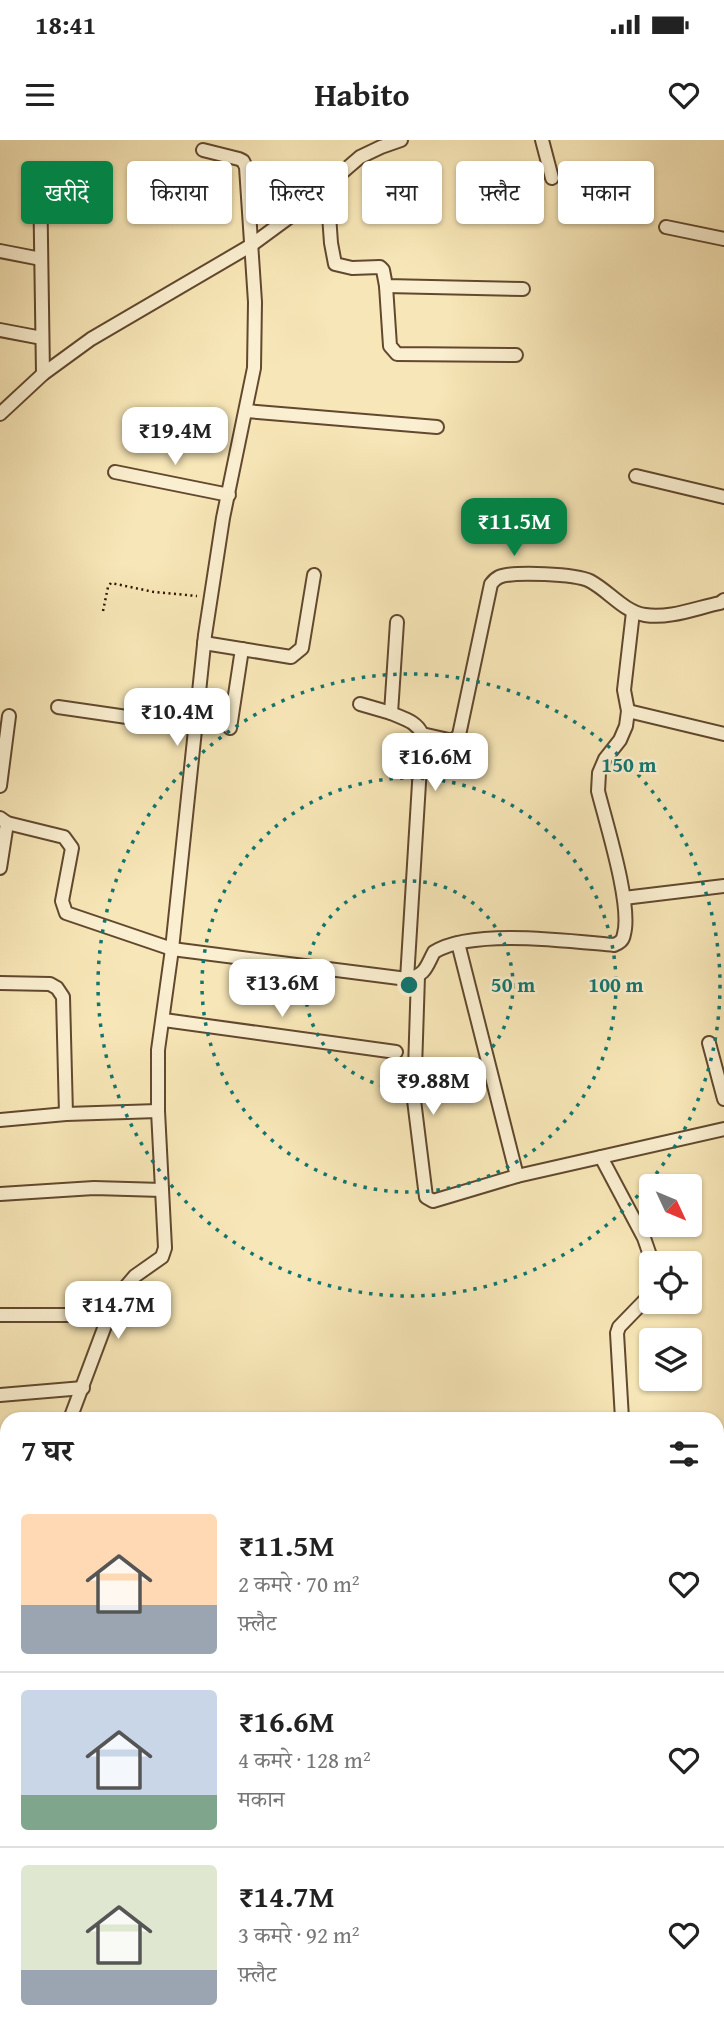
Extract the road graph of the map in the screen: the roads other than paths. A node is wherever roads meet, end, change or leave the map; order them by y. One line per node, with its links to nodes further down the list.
1 (401, 140): 4 (street)
2 (542, 140): 5 (street)
3 (203, 150): 11 (street)
4 (348, 169)
5 (552, 178)
6 (41, 224): 13 (street)
7 (279, 224): 11 (street)
8 (330, 224): 14 (street)
9 (666, 227): 10 (street)
10 (724, 239)
11 (250, 246): 19 (street); 20 (street)
12 (0, 251): 13 (street)
13 (41, 259): 17 (street)
14 (386, 286): 15 (street); 18 (street)
15 (523, 289)
16 (0, 330): 17 (street)
17 (42, 338): 19 (street)
18 (516, 355)
19 (43, 374): 21 (street)
20 (246, 411): 22 (street); 25 (street)
21 (0, 414)
22 (437, 427)
23 (114, 472): 25 (street)
24 (636, 476): 26 (street)
25 (229, 495): 31 (street)
26 (724, 497)
27 (314, 575): 32 (street)
28 (724, 600): 29 (street)
29 (633, 612): 35 (street); 40 (street)
30 (397, 622): 36 (street)
31 (204, 643): 32 (street); 38 (street)
32 (242, 649): 39 (street)
33 (360, 704): 36 (street)
34 (58, 707): 38 (street)
35 (628, 711): 41 (street); 46 (street)
36 (391, 713): 40 (street)
37 (9, 716): 42 (street)
38 (196, 727): 48 (street)
39 (230, 728)
40 (422, 734): 49 (street)
41 (724, 734)
42 (0, 786)
43 (3, 820): 44 (street); 48 (street)
44 (0, 868)
45 (724, 886): 46 (street)
46 (624, 898): 47 (street)
47 (458, 943): 49 (street); 60 (street)
48 (172, 949): 49 (street); 51 (street)
49 (413, 978): 60 (street)
50 (0, 983): 56 (street)
51 (164, 1020): 53 (street); 55 (street)
52 (709, 1043): 54 (street)
53 (396, 1052)
54 (724, 1099)
55 (158, 1111): 56 (street); 61 (street)
56 (66, 1114): 57 (street)
57 (0, 1120)
58 (724, 1129): 59 (street)
59 (601, 1157): 60 (street); 63 (street)
60 (517, 1176)
61 (162, 1190): 62 (street); 66 (street)
62 (0, 1194)
63 (649, 1251)
64 (639, 1306): 70 (street)
65 (0, 1315): 66 (street)
66 (108, 1315): 67 (street)
67 (83, 1388): 68 (street); 69 (street)
68 (0, 1395)
69 (73, 1412)
70 (622, 1412)

